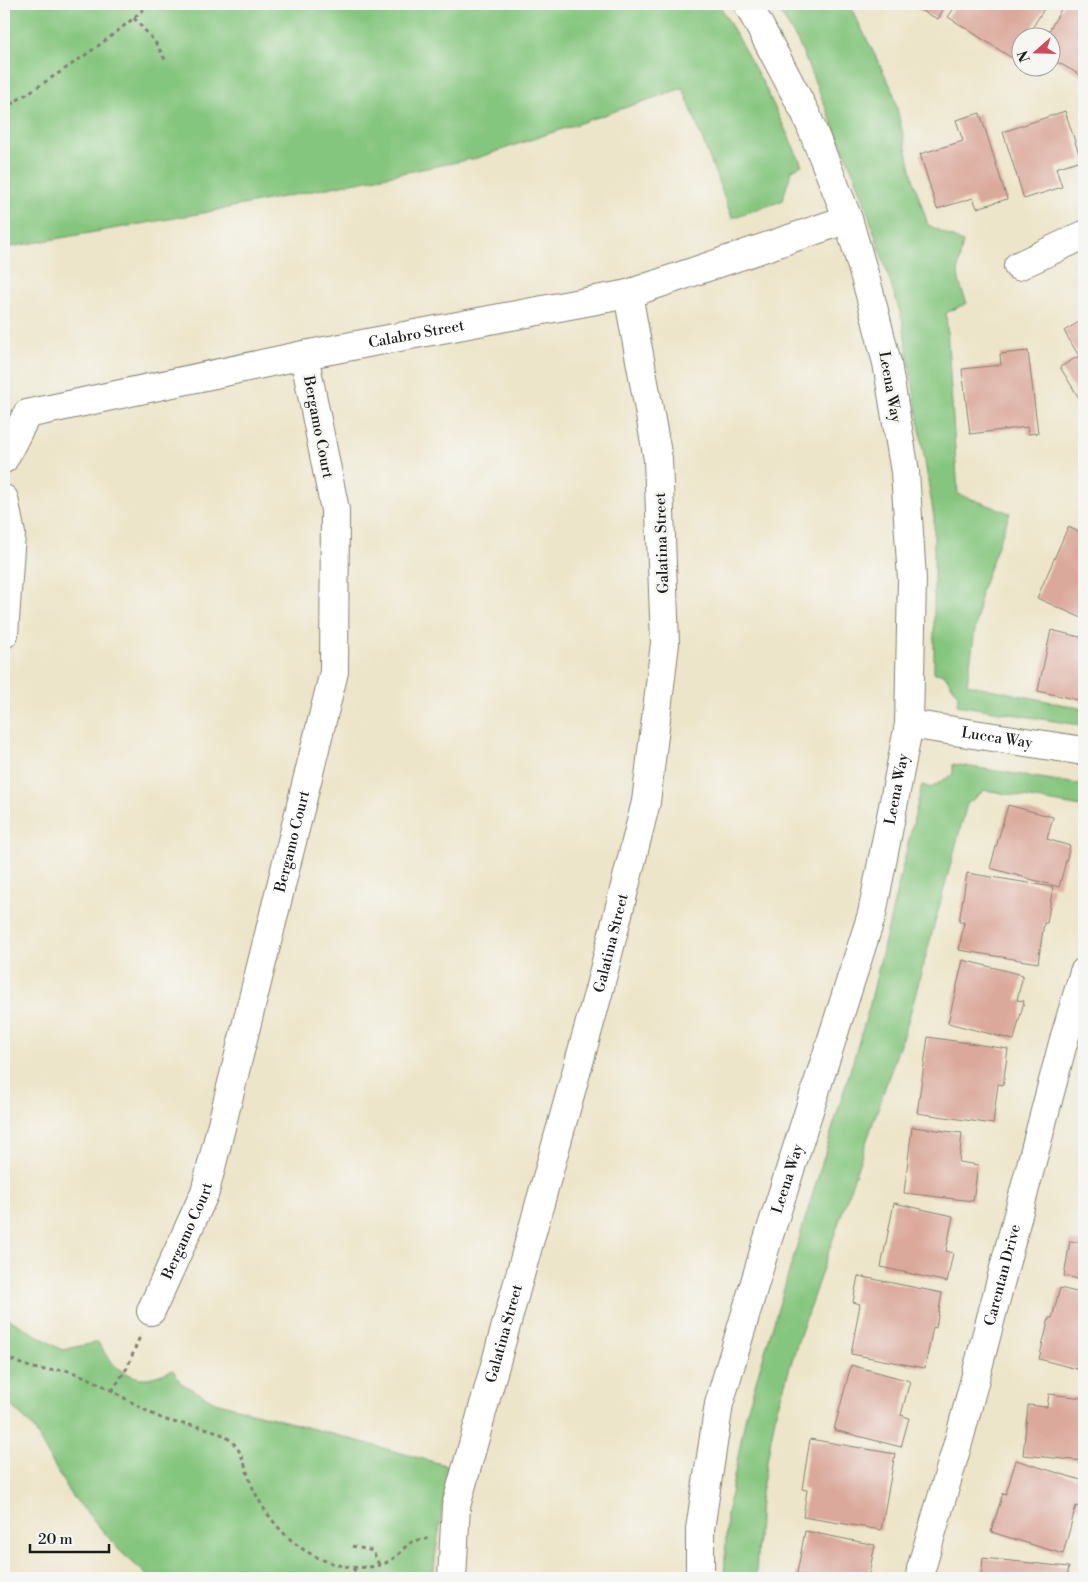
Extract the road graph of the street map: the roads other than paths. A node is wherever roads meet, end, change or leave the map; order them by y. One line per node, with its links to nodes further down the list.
1 (748, 4): 2 (street, Leena Way)
2 (848, 219): 5 (street, Calabro Street); 10 (street, Leena Way)
3 (1084, 235): 4 (street)
4 (1018, 266)
5 (628, 294): 6 (street, Calabro Street); 14 (street, Galatina Street)
6 (304, 355): 7 (street, Calabro Street); 13 (street, Bergamo Court)
7 (4, 459)
8 (4, 499): 9 (street)
9 (4, 634)
10 (909, 724): 11 (street, Lucca Way); 15 (street, Leena Way)
11 (1084, 751)
12 (1084, 972): 16 (street, Carentan Drive)
13 (151, 1311)
14 (452, 1578)
15 (700, 1578)
16 (920, 1578)

